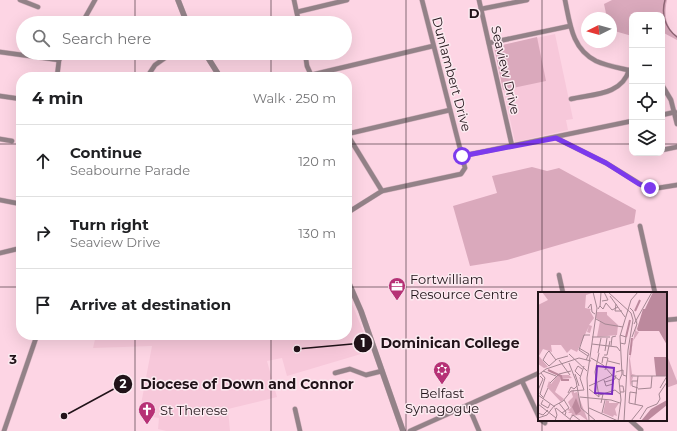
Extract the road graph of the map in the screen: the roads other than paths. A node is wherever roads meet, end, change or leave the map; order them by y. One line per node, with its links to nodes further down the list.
1 (20, 0): 10 (street)
2 (95, 0): 13 (street)
3 (178, 0): 14 (street)
4 (294, 0): 12 (street)
5 (347, 0): 12 (street)
6 (422, 0): 18 (street, Dunlambert Drive)
7 (479, 0): 11 (street, Seaview Drive)
8 (527, 0): 11 (street)
9 (565, 0): 16 (street)
10 (38, 7)
11 (481, 9): 17 (street, Seaview Drive)
12 (297, 12): 15 (street)
13 (86, 16)
14 (184, 16)
15 (298, 16)
16 (570, 26): 17 (street); 25 (street)
17 (489, 43): 46 (street, Seaview Drive)
18 (433, 46): 30 (street); 36 (street, Dunlambert Drive)
19 (0, 52): 20 (street)
20 (16, 54)
21 (59, 60): 26 (street)
22 (162, 60): 27 (street)
23 (209, 60): 28 (street)
24 (307, 60): 29 (street)
25 (629, 70)
26 (58, 72)
27 (150, 72)
28 (217, 72)
29 (311, 72)
30 (328, 72)
31 (629, 74): 35 (street)
32 (665, 90): 37 (street)
33 (0, 96): 34 (street)
34 (16, 98)
35 (571, 99)
36 (450, 110): 41 (street); 49 (street, Dunlambert Drive)
37 (675, 112): 38 (street); 40 (street)
38 (665, 114)
39 (629, 123): 42 (street)
40 (677, 124)
41 (352, 133)
42 (556, 138): 46 (street); 50 (street)
43 (0, 140): 44 (street)
44 (12, 141)
45 (352, 142): 51 (street)
46 (512, 146): 49 (street)
47 (677, 147): 48 (street)
48 (665, 149)
49 (462, 156): 51 (street, Dunlambert Drive)
50 (677, 185)
51 (382, 191): 54 (street, Dunlambert Drive)
52 (0, 200): 53 (street)
53 (16, 203)
54 (352, 210)
55 (640, 226): 61 (street)
56 (16, 249): 57 (street)
57 (0, 253)
58 (559, 275): 60 (street)
59 (352, 290): 65 (street)
60 (563, 292)
61 (655, 292)
62 (677, 319): 63 (street)
63 (667, 320)
64 (35, 340): 74 (street)
65 (382, 371): 66 (street); 76 (street)
66 (335, 373)
67 (538, 373): 68 (street)
68 (522, 381): 69 (street); 71 (street)
69 (468, 405): 77 (street); 78 (street)
70 (295, 409): 75 (street)
71 (538, 415)
72 (631, 421): 73 (street)
73 (642, 430)
74 (4, 431)
75 (300, 431)
76 (403, 431)
77 (410, 431)
78 (479, 431)

